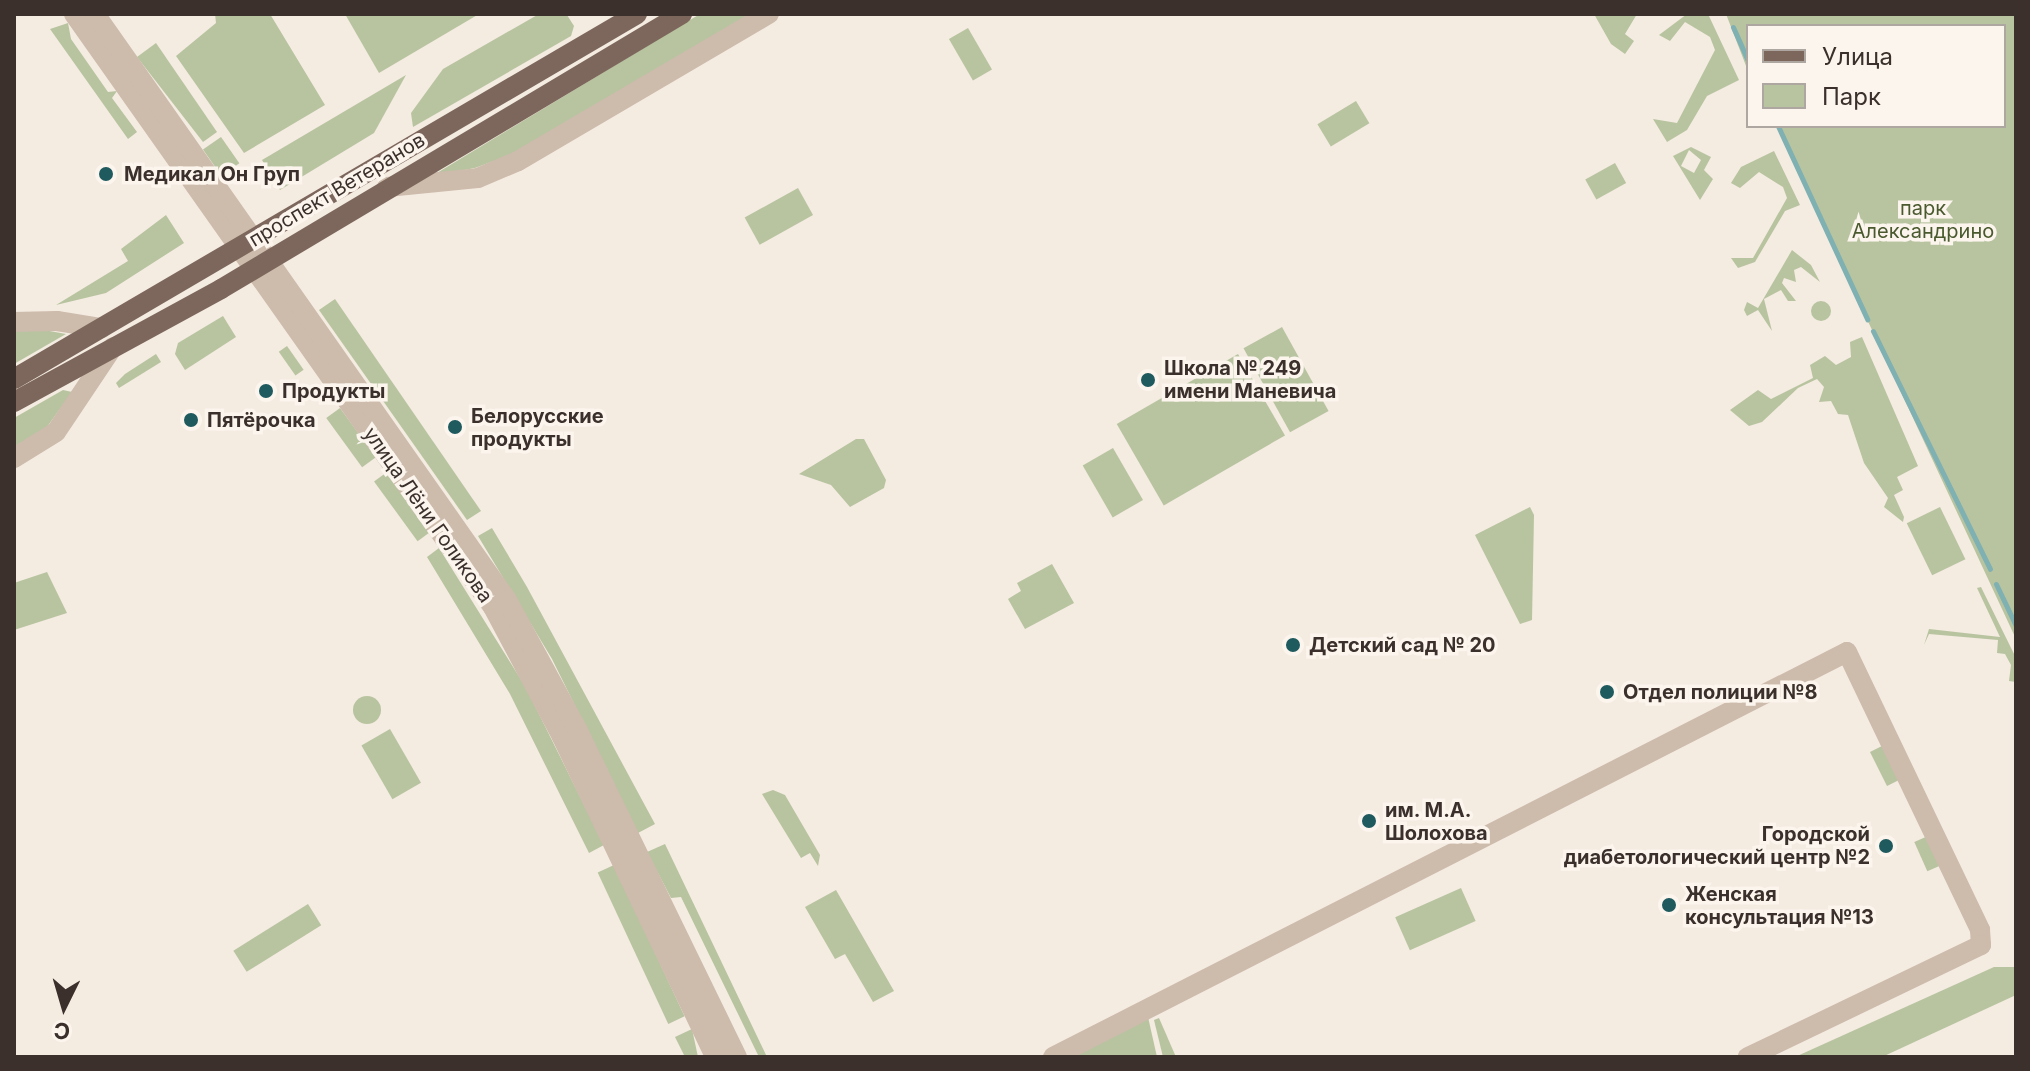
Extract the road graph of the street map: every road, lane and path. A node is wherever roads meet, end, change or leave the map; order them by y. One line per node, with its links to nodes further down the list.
1 (74, 14): 7 (street, улица Лёни Голикова)
2 (95, 14): 7 (street, улица Лёни Голикова)
3 (637, 14): 7 (main road, проспект Ветеранов)
4 (682, 14): 6 (main road, проспект Ветеранов)
5 (769, 14): 6 (street)
6 (387, 187): 8 (main road, проспект Ветеранов)
7 (246, 242): 8 (street, улица Лёни Голикова); 10 (main road, проспект Ветеранов)
8 (262, 264): 11 (main road, проспект Ветеранов); 15 (street, улица Лёни Голикова); 16 (street, улица Лёни Голикова)
9 (14, 322): 10 (street)
10 (101, 328): 12 (main road, проспект Ветеранов)
11 (113, 347): 13 (main road, проспект Ветеранов); 14 (street)
12 (14, 379)
13 (14, 402)
14 (14, 458)
15 (715, 1057)
16 (737, 1057)
17 (1053, 1057): 18 (street)
18 (1748, 1057)

